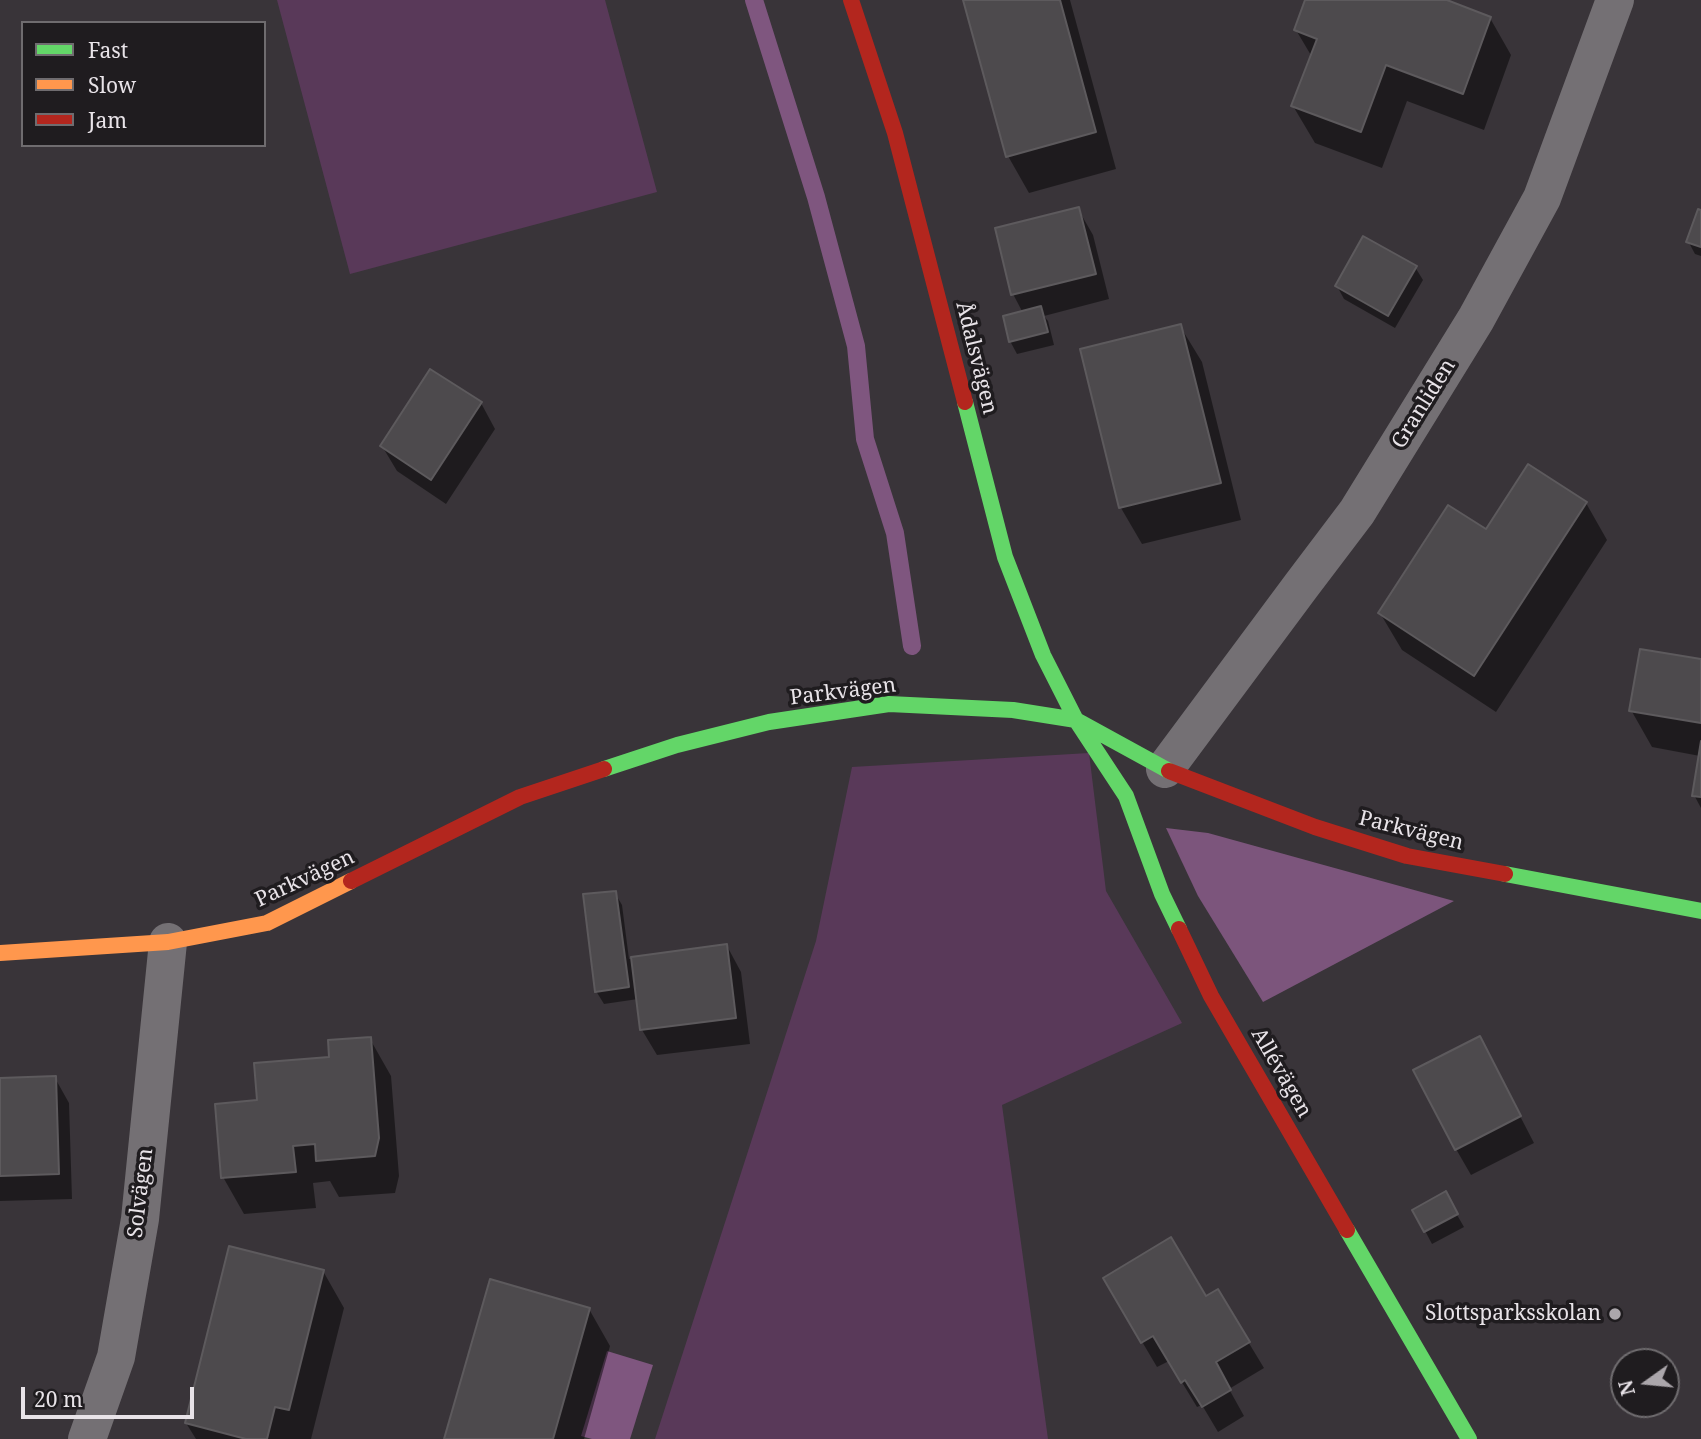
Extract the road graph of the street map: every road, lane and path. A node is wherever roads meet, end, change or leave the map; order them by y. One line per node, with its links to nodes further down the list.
1 (851, 0): 3 (street, Ådalsvägen)
2 (1615, 0): 4 (street, Granliden)
3 (1076, 720): 4 (street, Parkvägen); 6 (street, Parkvägen); 9 (street, Allévägen)
4 (1165, 769): 5 (street, Parkvägen)
5 (1701, 911)
6 (168, 942): 7 (street, Parkvägen); 8 (street, Solvägen)
7 (0, 953)
8 (88, 1439)
9 (1469, 1439)

